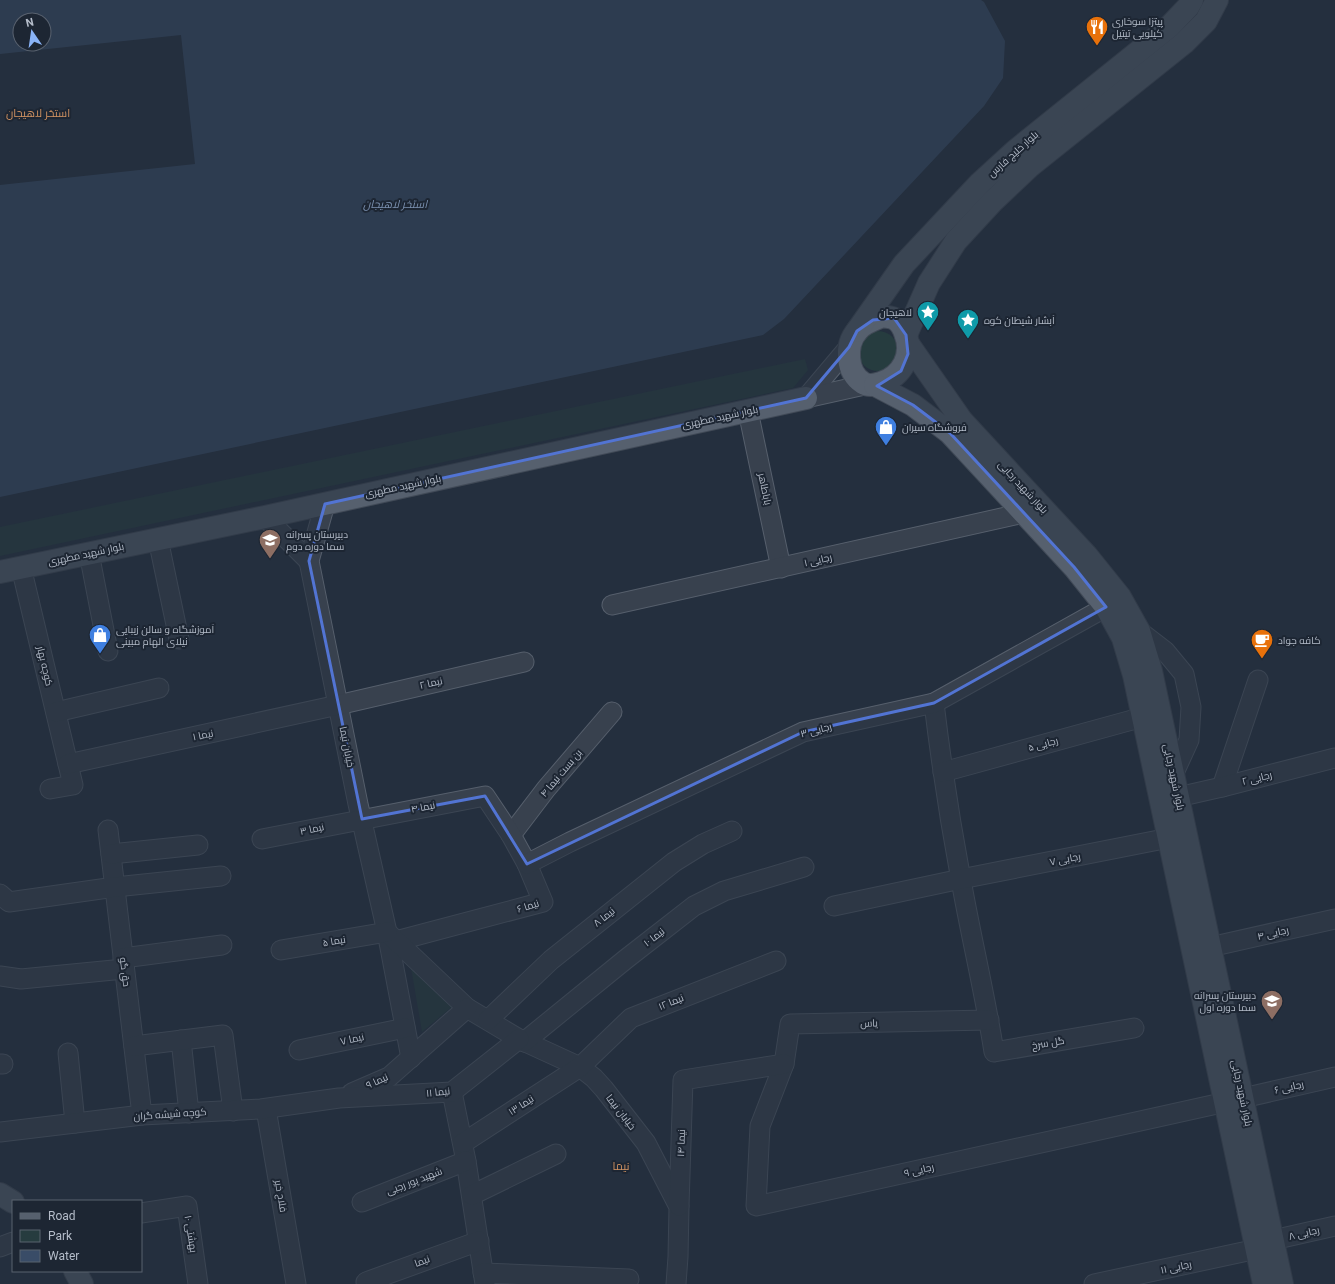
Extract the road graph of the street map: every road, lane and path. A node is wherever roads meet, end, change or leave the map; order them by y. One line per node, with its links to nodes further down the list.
1 (1192, 0): 3 (main road, بلوار خلیج فارس)
2 (1218, 0): 4 (main road, بلوار خلیج فارس)
3 (853, 339): 4 (main road); 5 (main road); 6 (street)
4 (908, 340): 5 (main road); 19 (main road, بلوار شهید رجایی)
5 (872, 385): 6 (street); 9 (main road, بلوار شهید رجایی)
6 (806, 398): 7 (main road, بلوار شهید مطهری)
7 (748, 411): 8 (main road, بلوار شهید مطهری); 15 (street, باباطاهر)
8 (325, 504): 10 (main road, بلوار شهید مطهری); 13 (street, خیابان نیما)
9 (1024, 513): 15 (street, رجایی ۱); 18 (main road, بلوار شهید رجایی)
10 (265, 517): 11 (main road, بلوار شهید مطهری); 13 (street)
11 (158, 539): 12 (main road, بلوار شهید مطهری); 20 (street)
12 (89, 553): 14 (main road, بلوار شهید مطهری); 21 (street)
13 (309, 561): 26 (street, خیابان نیما)
14 (21, 568): 16 (main road, بلوار شهید مطهری); 27 (street, کوچه بهار)
15 (781, 568): 17 (street, رجایی ۱)
16 (0, 572)
17 (612, 605)
18 (1106, 607): 25 (street, رجایی ۳); 29 (main road, بلوار شهید رجایی)
19 (1140, 631): 33 (main road, بلوار شهید رجایی); 33 (street)
20 (179, 639)
21 (108, 652)
22 (524, 662): 26 (street, نیما ۲)
23 (1258, 680): 34 (street)
24 (159, 688): 27 (street)
25 (934, 703): 32 (street); 46 (street, رجایی ۳)
26 (338, 705): 31 (street, نیما ۱); 38 (street, خیابان نیما)
27 (56, 712): 31 (street, کوچه بهار)
28 (612, 712): 41 (street, بن بست نیما ۴)
29 (1143, 717): 32 (street, رجایی ۵); 37 (main road, بلوار شهید رجایی)
30 (1335, 758): 34 (street, رجایی ۲)
31 (68, 764): 35 (street, کوچه بهار)
32 (943, 772): 49 (street)
33 (1173, 775): 37 (main road, بلوار شهید رجایی)
34 (1222, 787): 37 (street, رجایی ۲)
35 (50, 790)
36 (485, 796): 38 (street, نیما ۴); 41 (street, نیما ۶)
37 (1170, 798): 42 (main road, بلوار شهید رجایی); 56 (main road, بلوار شهید رجایی)
38 (362, 819): 43 (street, نیما ۳); 54 (street, خیابان نیما)
39 (108, 830): 45 (street, حق گو)
40 (732, 831): 62 (street, نیما ۸)
41 (511, 834): 46 (street, نیما ۶)
42 (1169, 838): 49 (street, رجایی ۷); 77 (main road, بلوار شهید رجایی)
43 (262, 839)
44 (198, 845): 45 (street)
45 (110, 854): 50 (street, حق گو)
46 (527, 864): 54 (street, نیما ۶)
47 (804, 867): 67 (street, نیما ۱۰)
48 (221, 876): 50 (street)
49 (961, 879): 52 (street, رجایی ۷); 63 (street)
50 (115, 887): 51 (street); 59 (street, حق گو)
51 (0, 894)
52 (834, 906)
53 (1335, 918): 56 (street, رجایی ۴)
54 (392, 937): 57 (street, نیما ۵); 61 (street, خیابان نیما); 64 (street, خیابان نیما)
55 (222, 945): 59 (street)
56 (1210, 947): 77 (main road, بلوار شهید رجایی)
57 (281, 950)
58 (776, 961): 73 (street, نیما ۱۲)
59 (124, 963): 60 (street); 68 (street, حق گو)
60 (0, 976)
61 (467, 1008): 62 (street, خیابان نیما); 71 (street, نیما ۹)
62 (488, 1020): 67 (street, خیابان نیما)
63 (989, 1020): 65 (street, گل سرخ); 72 (street, یاس)
64 (405, 1028): 69 (street, نیما ۷); 71 (street, خیابان نیما)
65 (1134, 1028)
66 (181, 1040): 68 (street); 79 (street); 80 (street)
67 (521, 1040): 73 (street, خیابان نیما); 75 (street, نیما ۱۱)
68 (134, 1046): 81 (street, حق گو)
69 (299, 1050)
70 (68, 1053): 82 (street)
71 (411, 1058): 76 (street, نیما ۹)
72 (784, 1064): 77 (street, رجایی ۹); 90 (street, نیما ۱۴)
73 (580, 1067): 84 (street, نیما ۱۳); 90 (street, خیابان نیما)
74 (1335, 1077): 77 (street, رجایی ۶)
75 (452, 1092): 76 (street, نیما ۱۱); 84 (street)
76 (339, 1098): 78 (street, کوچه شیشه گران)
77 (1234, 1100): 95 (main road, بلوار شهید رجایی)
78 (266, 1108): 79 (street, کوچه شیشه گران); 103 (street, فلاح خیر)
79 (233, 1111): 80 (street, کوچه شیشه گران)
80 (189, 1113): 81 (street, کوچه شیشه گران)
81 (142, 1115): 82 (street, کوچه شیشه گران)
82 (75, 1123): 83 (street, کوچه شیشه گران)
83 (0, 1132)
84 (464, 1152): 87 (street); 89 (street, شهید پور رجبی)
85 (556, 1154): 87 (street)
86 (0, 1194): 88 (main road)
87 (472, 1195): 93 (street)
88 (12, 1201)
89 (362, 1202)
90 (679, 1207): 104 (street, خیابان نیما)
91 (142, 1213): 102 (street, بهشتی ۱۰)
92 (1335, 1226): 95 (street, رجایی ۸)
93 (479, 1240): 98 (street); 100 (street, نیما)
94 (12, 1242): 96 (street)
95 (1265, 1245): 105 (street, رجایی ۱۱); 106 (main road, بلوار شهید رجایی); 107 (main road, بلوار شهید رجایی)
96 (0, 1247)
97 (76, 1272): 101 (main road)
98 (484, 1279): 99 (street)
99 (629, 1279)
100 (366, 1282)
101 (82, 1284)
102 (198, 1284)
103 (296, 1284)
104 (676, 1284)
105 (1094, 1284)
106 (1264, 1284)
107 (1282, 1284)

